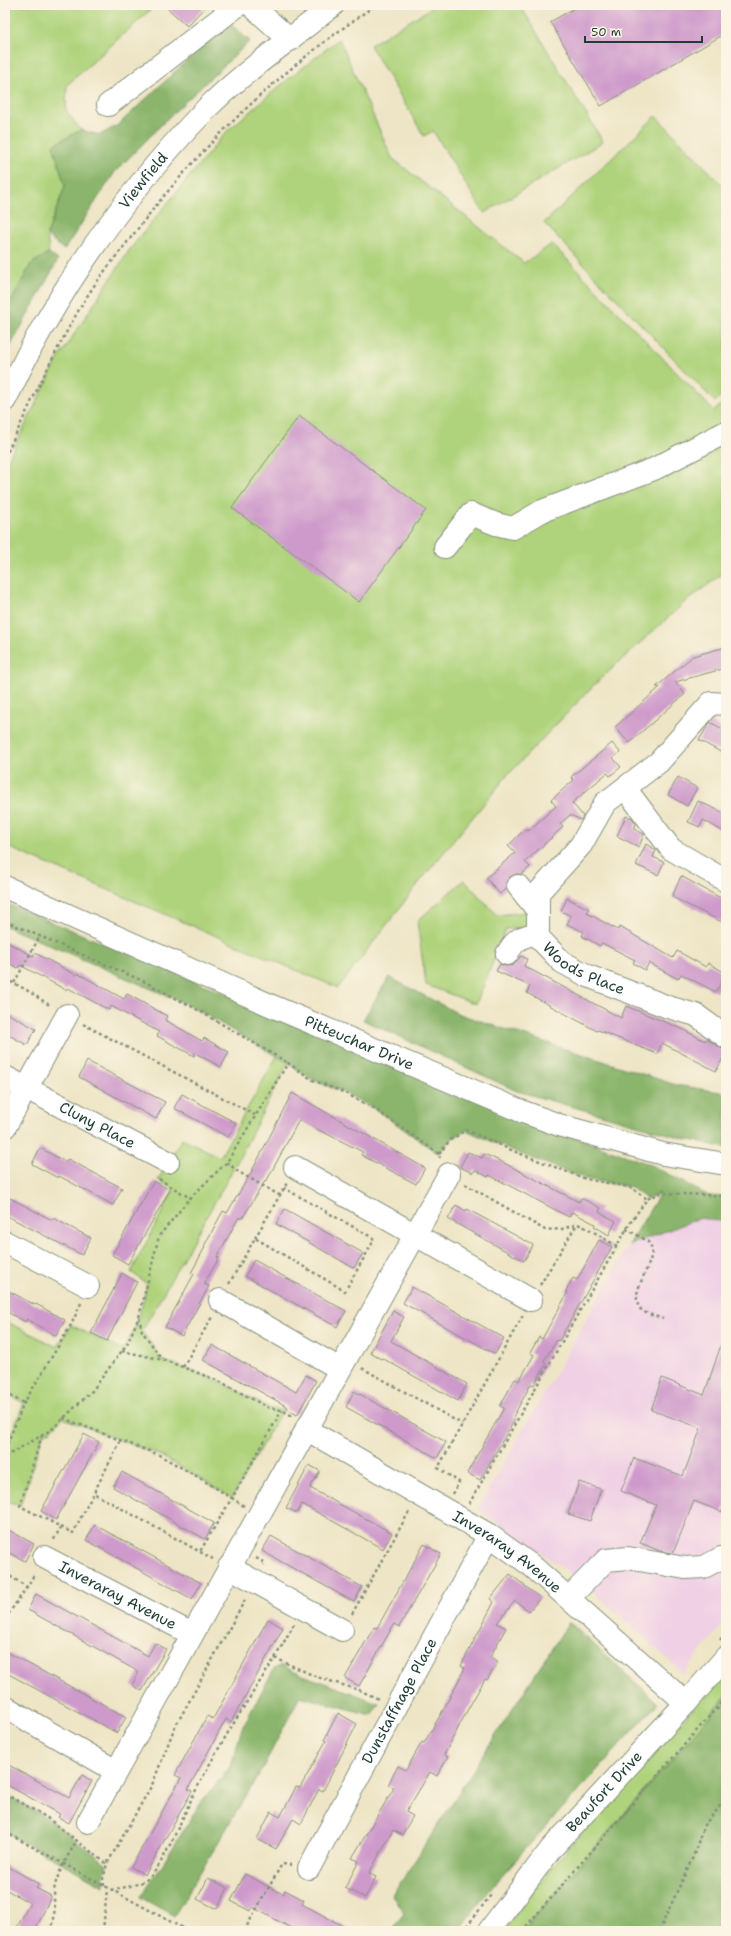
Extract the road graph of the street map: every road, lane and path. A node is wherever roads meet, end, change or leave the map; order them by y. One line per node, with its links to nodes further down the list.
1 (238, 5): 6 (street)
2 (251, 5): 5 (street)
3 (333, 5): 5 (street, Viewfield)
4 (376, 5): 9 (path)
5 (290, 40): 7 (street, Viewfield)
6 (108, 105)
7 (5, 400)
8 (726, 432): 10 (street)
9 (5, 457)
10 (445, 547)
11 (726, 704): 12 (street, Woods Place)
12 (625, 788): 13 (street); 16 (street, Woods Place)
13 (726, 881)
14 (518, 886): 16 (street)
15 (5, 887): 34 (street, Pitteuchar Drive)
16 (538, 910): 18 (street, Woods Place)
17 (5, 921): 19 (path)
18 (538, 933): 20 (street); 24 (street, Woods Place)
19 (40, 936): 22 (path); 25 (path)
20 (507, 954)
21 (5, 979): 22 (path)
22 (14, 983): 23 (path)
23 (67, 1015): 28 (street); 29 (path)
24 (726, 1037)
25 (288, 1063)
26 (5, 1077): 28 (street, Cluny Place)
27 (279, 1077): 29 (path)
28 (25, 1089): 30 (street); 32 (street, Cluny Place)
29 (255, 1115): 33 (path)
30 (5, 1127)
31 (439, 1154): 40 (path)
32 (168, 1162): 39 (path)
33 (227, 1162): 37 (path); 39 (path)
34 (726, 1164)
35 (295, 1168): 37 (path); 43 (street)
36 (449, 1174): 43 (street, Inveraray Avenue)
37 (279, 1196): 44 (path)
38 (726, 1196): 40 (path)
39 (190, 1198): 49 (path)
40 (647, 1199): 42 (path)
41 (577, 1224): 47 (path)
42 (626, 1229): 50 (path); 67 (path)
43 (414, 1235): 47 (street); 52 (street, Inveraray Avenue)
44 (255, 1238)
45 (5, 1242): 46 (street)
46 (88, 1286): 55 (path)
47 (531, 1300): 58 (path)
48 (216, 1308): 52 (street); 53 (path)
49 (139, 1317): 51 (path); 57 (path)
50 (663, 1319)
51 (162, 1360)
52 (343, 1364): 58 (path); 59 (street, Inveraray Avenue)
53 (183, 1367)
54 (5, 1393): 55 (path)
55 (24, 1403): 62 (path)
56 (282, 1410): 66 (path)
57 (63, 1418): 60 (path); 61 (path)
58 (462, 1424): 67 (path)
59 (306, 1429): 65 (street, Inveraray Avenue); 68 (street, Inveraray Avenue)
60 (43, 1434): 63 (path); 69 (path)
61 (121, 1440): 64 (path); 66 (path)
62 (5, 1449)
63 (5, 1457)
64 (95, 1494): 69 (path); 72 (path)
65 (419, 1494): 67 (street, Inveraray Avenue); 82 (path)
66 (232, 1498): 68 (path); 72 (path)
67 (453, 1513): 70 (street, Inveraray Avenue)
68 (258, 1516): 71 (street, Inveraray Avenue)
69 (61, 1526): 73 (path)
70 (489, 1535): 79 (street, Inveraray Avenue); 89 (street, Dunstaffnage Place)
71 (240, 1548): 75 (street, Inveraray Avenue); 77 (path)
72 (200, 1552): 75 (path)
73 (44, 1557): 78 (path); 83 (street, Inveraray Avenue)
74 (721, 1558): 79 (street)
75 (230, 1567): 77 (street); 83 (street, Inveraray Avenue)
76 (5, 1574): 78 (path)
77 (255, 1582): 80 (street); 98 (path)
78 (27, 1587): 81 (path)
79 (569, 1598): 87 (street, Inveraray Avenue)
80 (303, 1609): 82 (street); 85 (path)
81 (5, 1618)
82 (342, 1630)
83 (192, 1634): 92 (street, Inveraray Avenue)
84 (726, 1657): 87 (street, Beaufort Drive)
85 (275, 1658): 89 (path); 102 (path)
86 (726, 1697): 90 (path)
87 (686, 1703): 107 (street, Beaufort Drive)
88 (5, 1707): 92 (street)
89 (396, 1707): 99 (street, Dunstaffnage Place)
90 (716, 1708): 91 (path); 108 (path)
91 (726, 1716)
92 (116, 1771): 95 (street, Inveraray Avenue)
93 (5, 1794): 95 (path)
94 (726, 1796): 109 (path)
95 (82, 1831): 97 (path); 98 (path)
96 (5, 1832): 97 (path)
97 (63, 1864): 100 (path); 103 (path)
98 (108, 1864): 100 (path)
99 (310, 1868): 106 (path)
100 (104, 1886): 101 (path)
101 (107, 1888): 102 (path); 104 (path)
102 (111, 1890): 105 (path)
103 (52, 1931)
104 (103, 1931)
105 (188, 1931)
106 (244, 1931)
107 (490, 1931)
108 (522, 1931)
109 (659, 1931)

